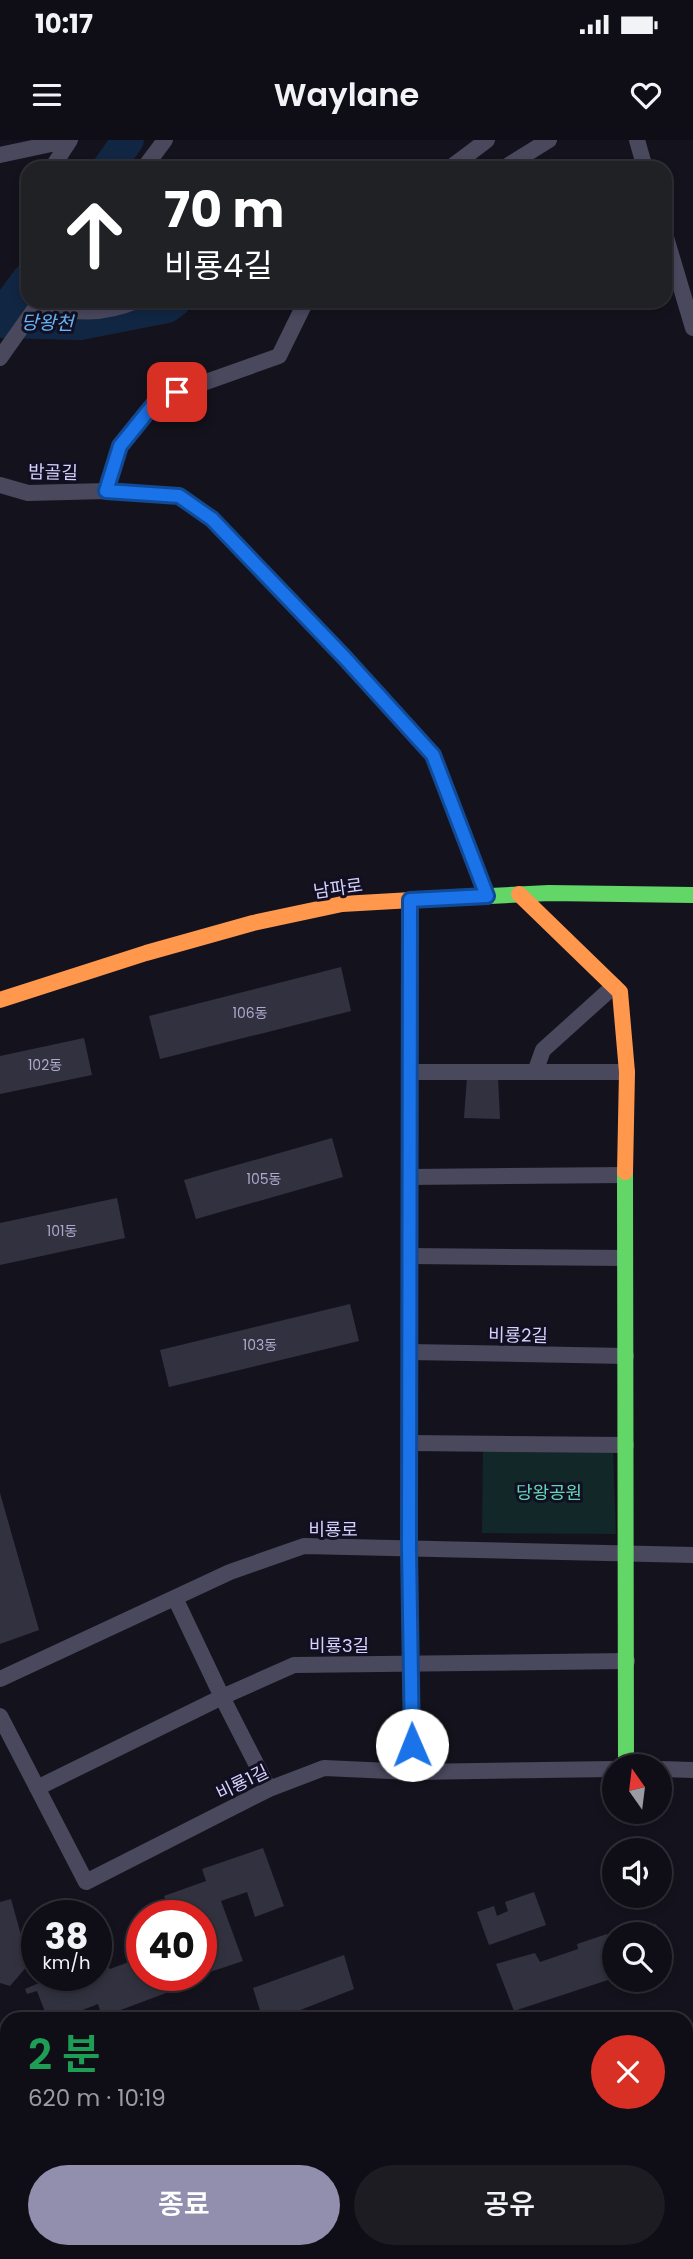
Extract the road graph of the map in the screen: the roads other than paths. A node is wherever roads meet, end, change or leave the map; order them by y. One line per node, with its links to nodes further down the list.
1 (70, 140): 6 (street); 7 (street)
2 (165, 140): 8 (street)
3 (487, 140): 9 (street)
4 (549, 140): 10 (street)
5 (637, 140): 11 (street)
6 (0, 155)
7 (56, 161)
8 (149, 161)
9 (459, 161)
10 (514, 161)
11 (643, 161)
12 (672, 258): 17 (street)
13 (35, 308): 18 (street)
14 (43, 308): 15 (street)
15 (120, 308)
16 (303, 308): 20 (street)
17 (693, 328)
18 (0, 358)
19 (0, 485): 20 (street, 밤골길)
20 (106, 491): 23 (street, 밤골길)
21 (519, 894): 22 (street, 남파로); 23 (street, 남파로); 25 (street)
22 (693, 895)
23 (487, 896): 24 (street, 남파로)
24 (410, 900): 26 (street, 남파로); 27 (street)
25 (614, 986): 28 (street); 29 (street)
26 (0, 1000)
27 (410, 1072): 28 (street); 31 (street)
28 (535, 1072): 29 (street)
29 (626, 1072): 30 (street)
30 (625, 1175): 31 (street); 33 (street)
31 (410, 1177): 32 (street)
32 (410, 1256): 33 (street); 34 (street)
33 (625, 1258): 35 (street)
34 (410, 1352): 35 (street, 비룡2길); 36 (street)
35 (626, 1356): 37 (street)
36 (410, 1443): 37 (street); 38 (street)
37 (626, 1444): 39 (street)
38 (409, 1549): 39 (street, 비룡로); 41 (street, 비룡로); 43 (street)
39 (625, 1552): 40 (street, 비룡로); 42 (street)
40 (693, 1555)
41 (175, 1598): 44 (street, 비룡로); 45 (street)
42 (627, 1661): 43 (street, 비룡3길); 47 (street)
43 (411, 1664): 45 (street, 비룡3길); 51 (street)
44 (0, 1679)
45 (222, 1697): 52 (street, 비룡3길); 53 (street)
46 (0, 1716): 52 (street, 비룡1길)
47 (626, 1754)
48 (602, 1769): 51 (street, 비룡1길)
49 (672, 1769): 50 (street)
50 (693, 1770)
51 (412, 1772): 53 (street, 비룡1길)
52 (37, 1788): 53 (street, 비룡1길)
53 (270, 1789)

